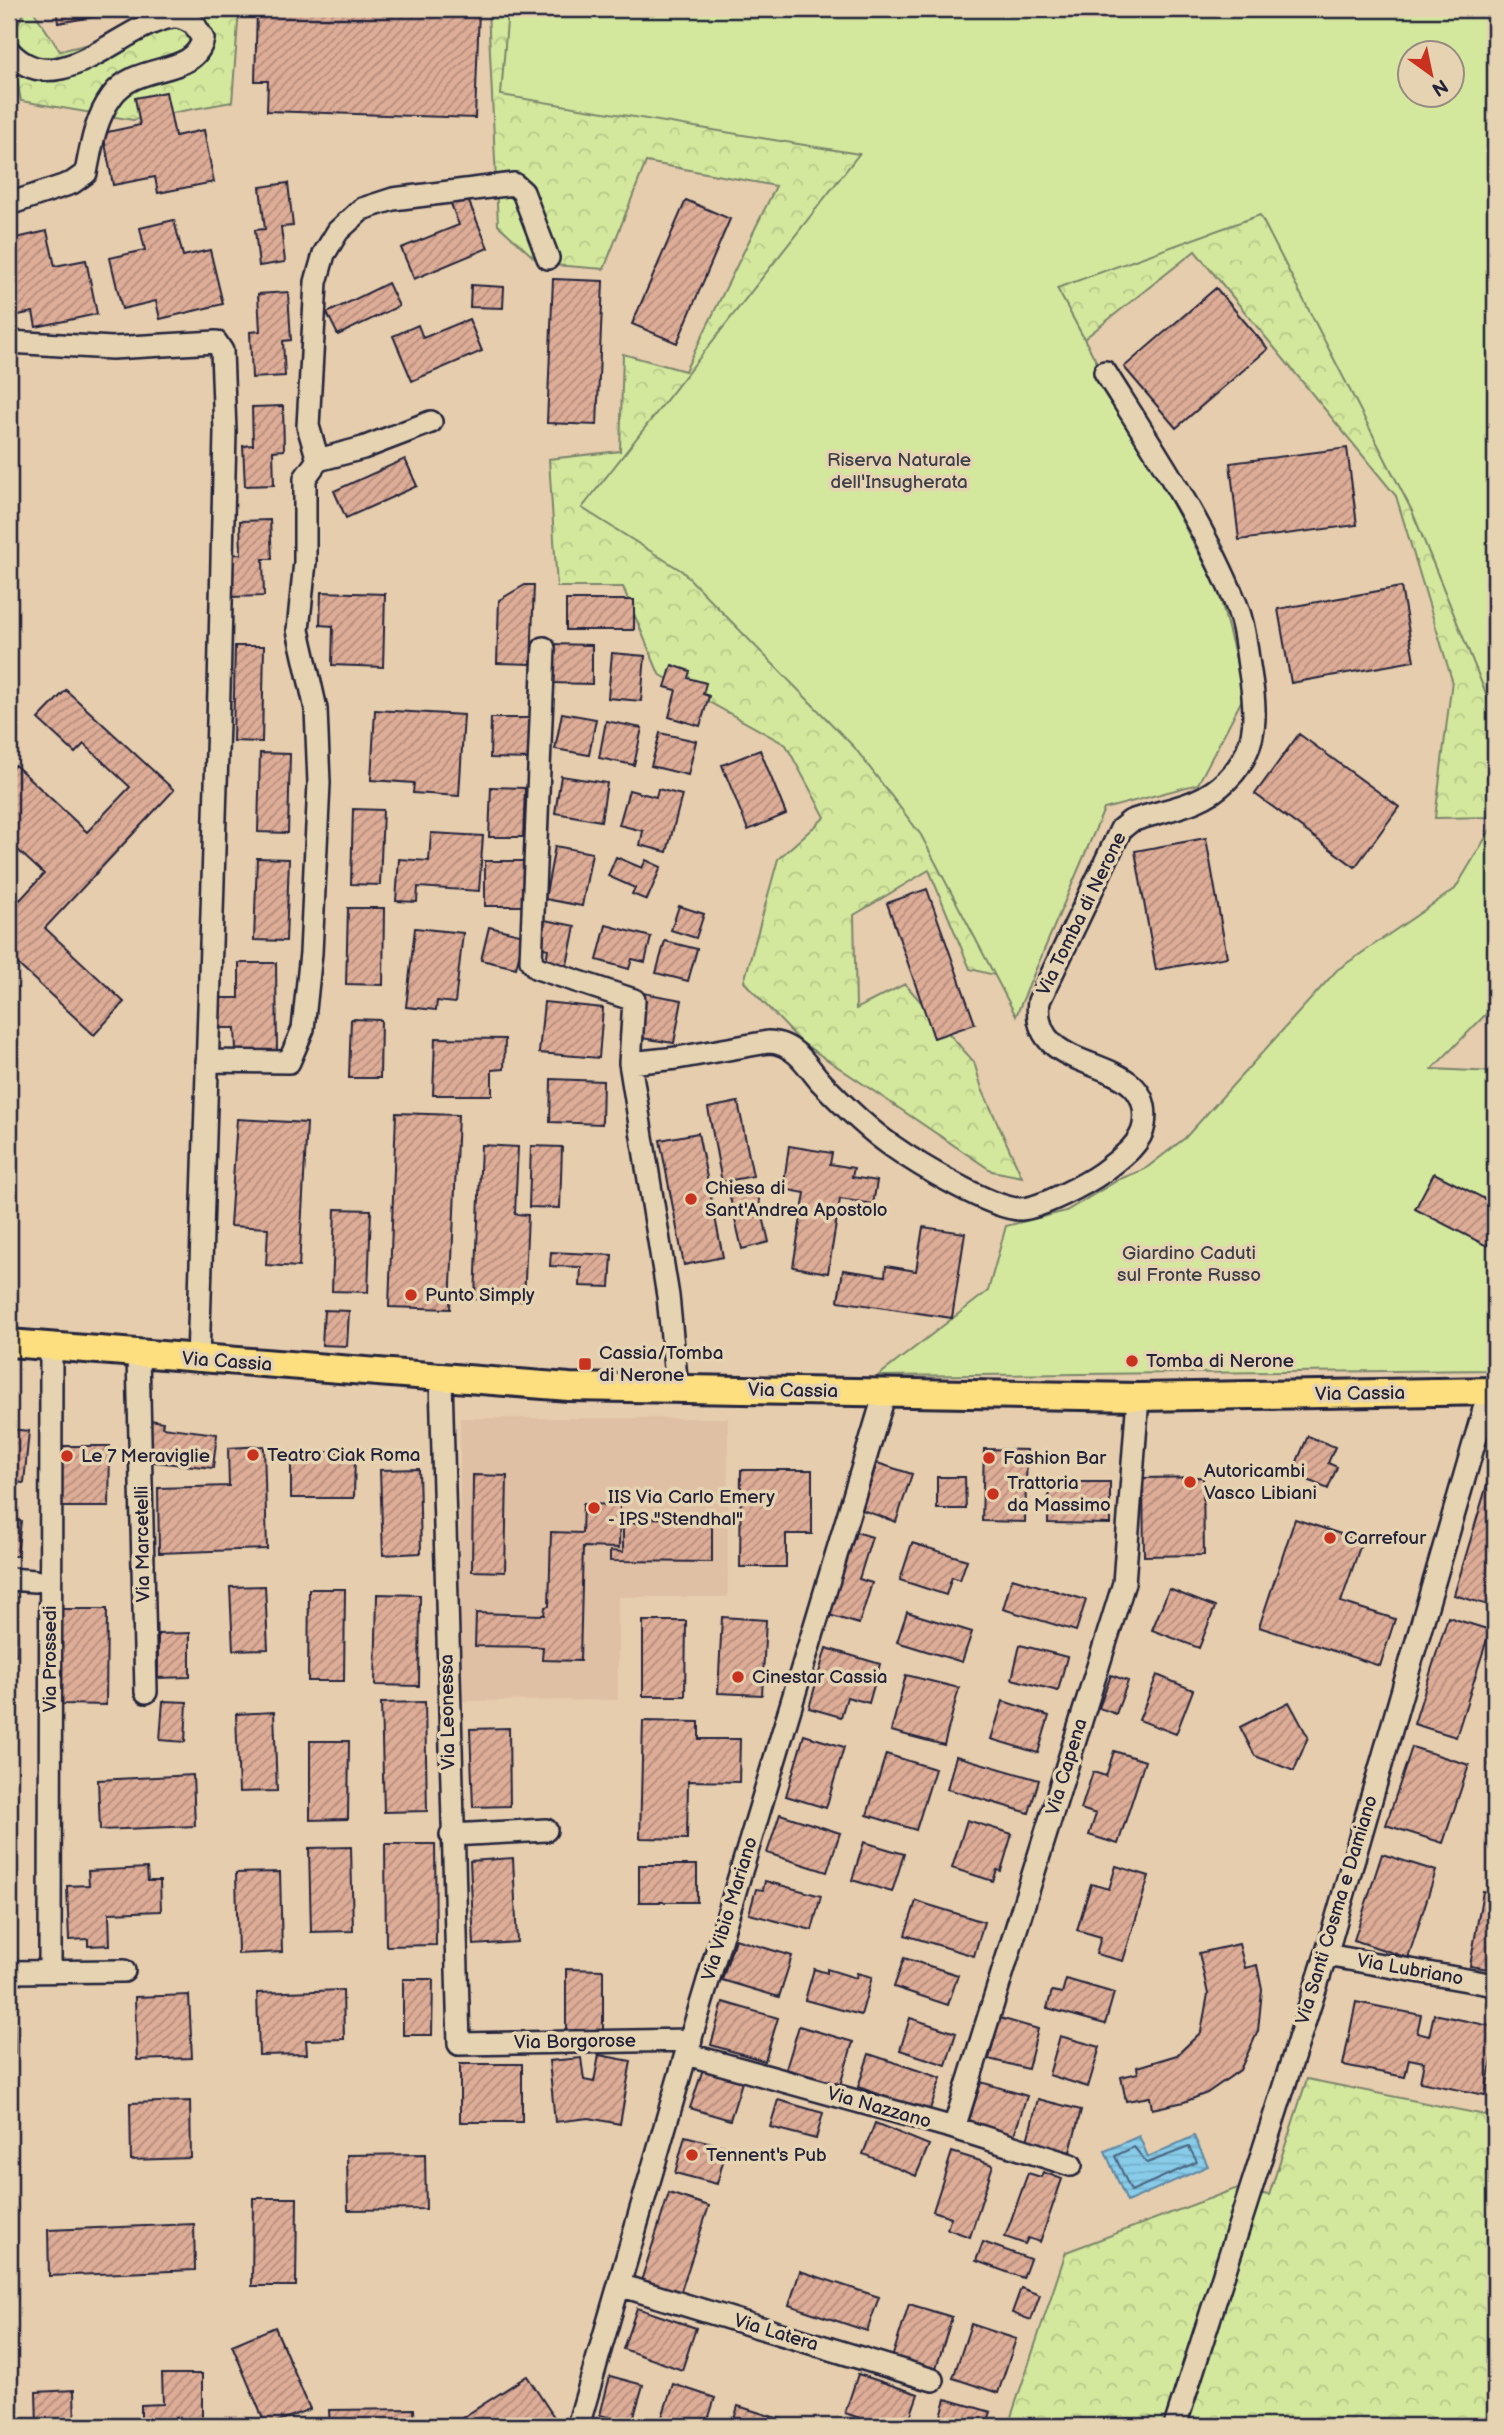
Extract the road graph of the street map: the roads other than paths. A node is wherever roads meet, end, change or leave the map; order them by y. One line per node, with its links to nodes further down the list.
1 (9, 51): 2 (street)
2 (9, 204)
3 (548, 258): 7 (street)
4 (9, 342): 9 (street)
5 (1105, 372): 10 (street, Via Tomba di Nerone)
6 (430, 422): 7 (street)
7 (318, 460): 9 (street)
8 (544, 648): 10 (street)
9 (206, 1061): 14 (street)
10 (630, 1063): 16 (street)
11 (9, 1343): 12 (main road, Via Cassia)
12 (51, 1346): 13 (main road, Via Cassia); 26 (street, Via Prossedi)
13 (138, 1354): 14 (main road, Via Cassia); 22 (street, Via Marcetelli)
14 (198, 1360): 15 (main road, Via Cassia)
15 (441, 1379): 16 (main road, Via Cassia); 24 (street, Via Leonessa)
16 (677, 1388): 18 (main road, Via Cassia)
17 (1492, 1392): 19 (main road, Via Cassia); 25 (street, Via Santi Cosma e Damiano)
18 (885, 1393): 19 (main road, Via Cassia); 31 (street, Via Vibio Mariano)
19 (1138, 1397): 32 (street, Via Capena)
20 (9, 1579): 21 (street)
21 (35, 1581)
22 (146, 1692)
23 (546, 1830): 24 (street)
24 (452, 1835): 30 (street, Via Leonessa)
25 (1326, 1955): 29 (street, Via Lubriano); 37 (street, Via Santi Cosma e Damiano)
26 (50, 1971): 27 (street); 28 (street)
27 (124, 1971)
28 (9, 1972)
29 (1495, 1985)
30 (459, 2045): 31 (street, Via Borgorose)
31 (689, 2047): 32 (street, Via Nazzano); 34 (street, Via Vibio Mariano)
32 (954, 2128): 33 (street, Via Nazzano)
33 (1071, 2165)
34 (619, 2285): 35 (street, Via Latera); 36 (street, Via Vibio Mariano)
35 (933, 2380)
36 (578, 2426)
37 (1175, 2426)

